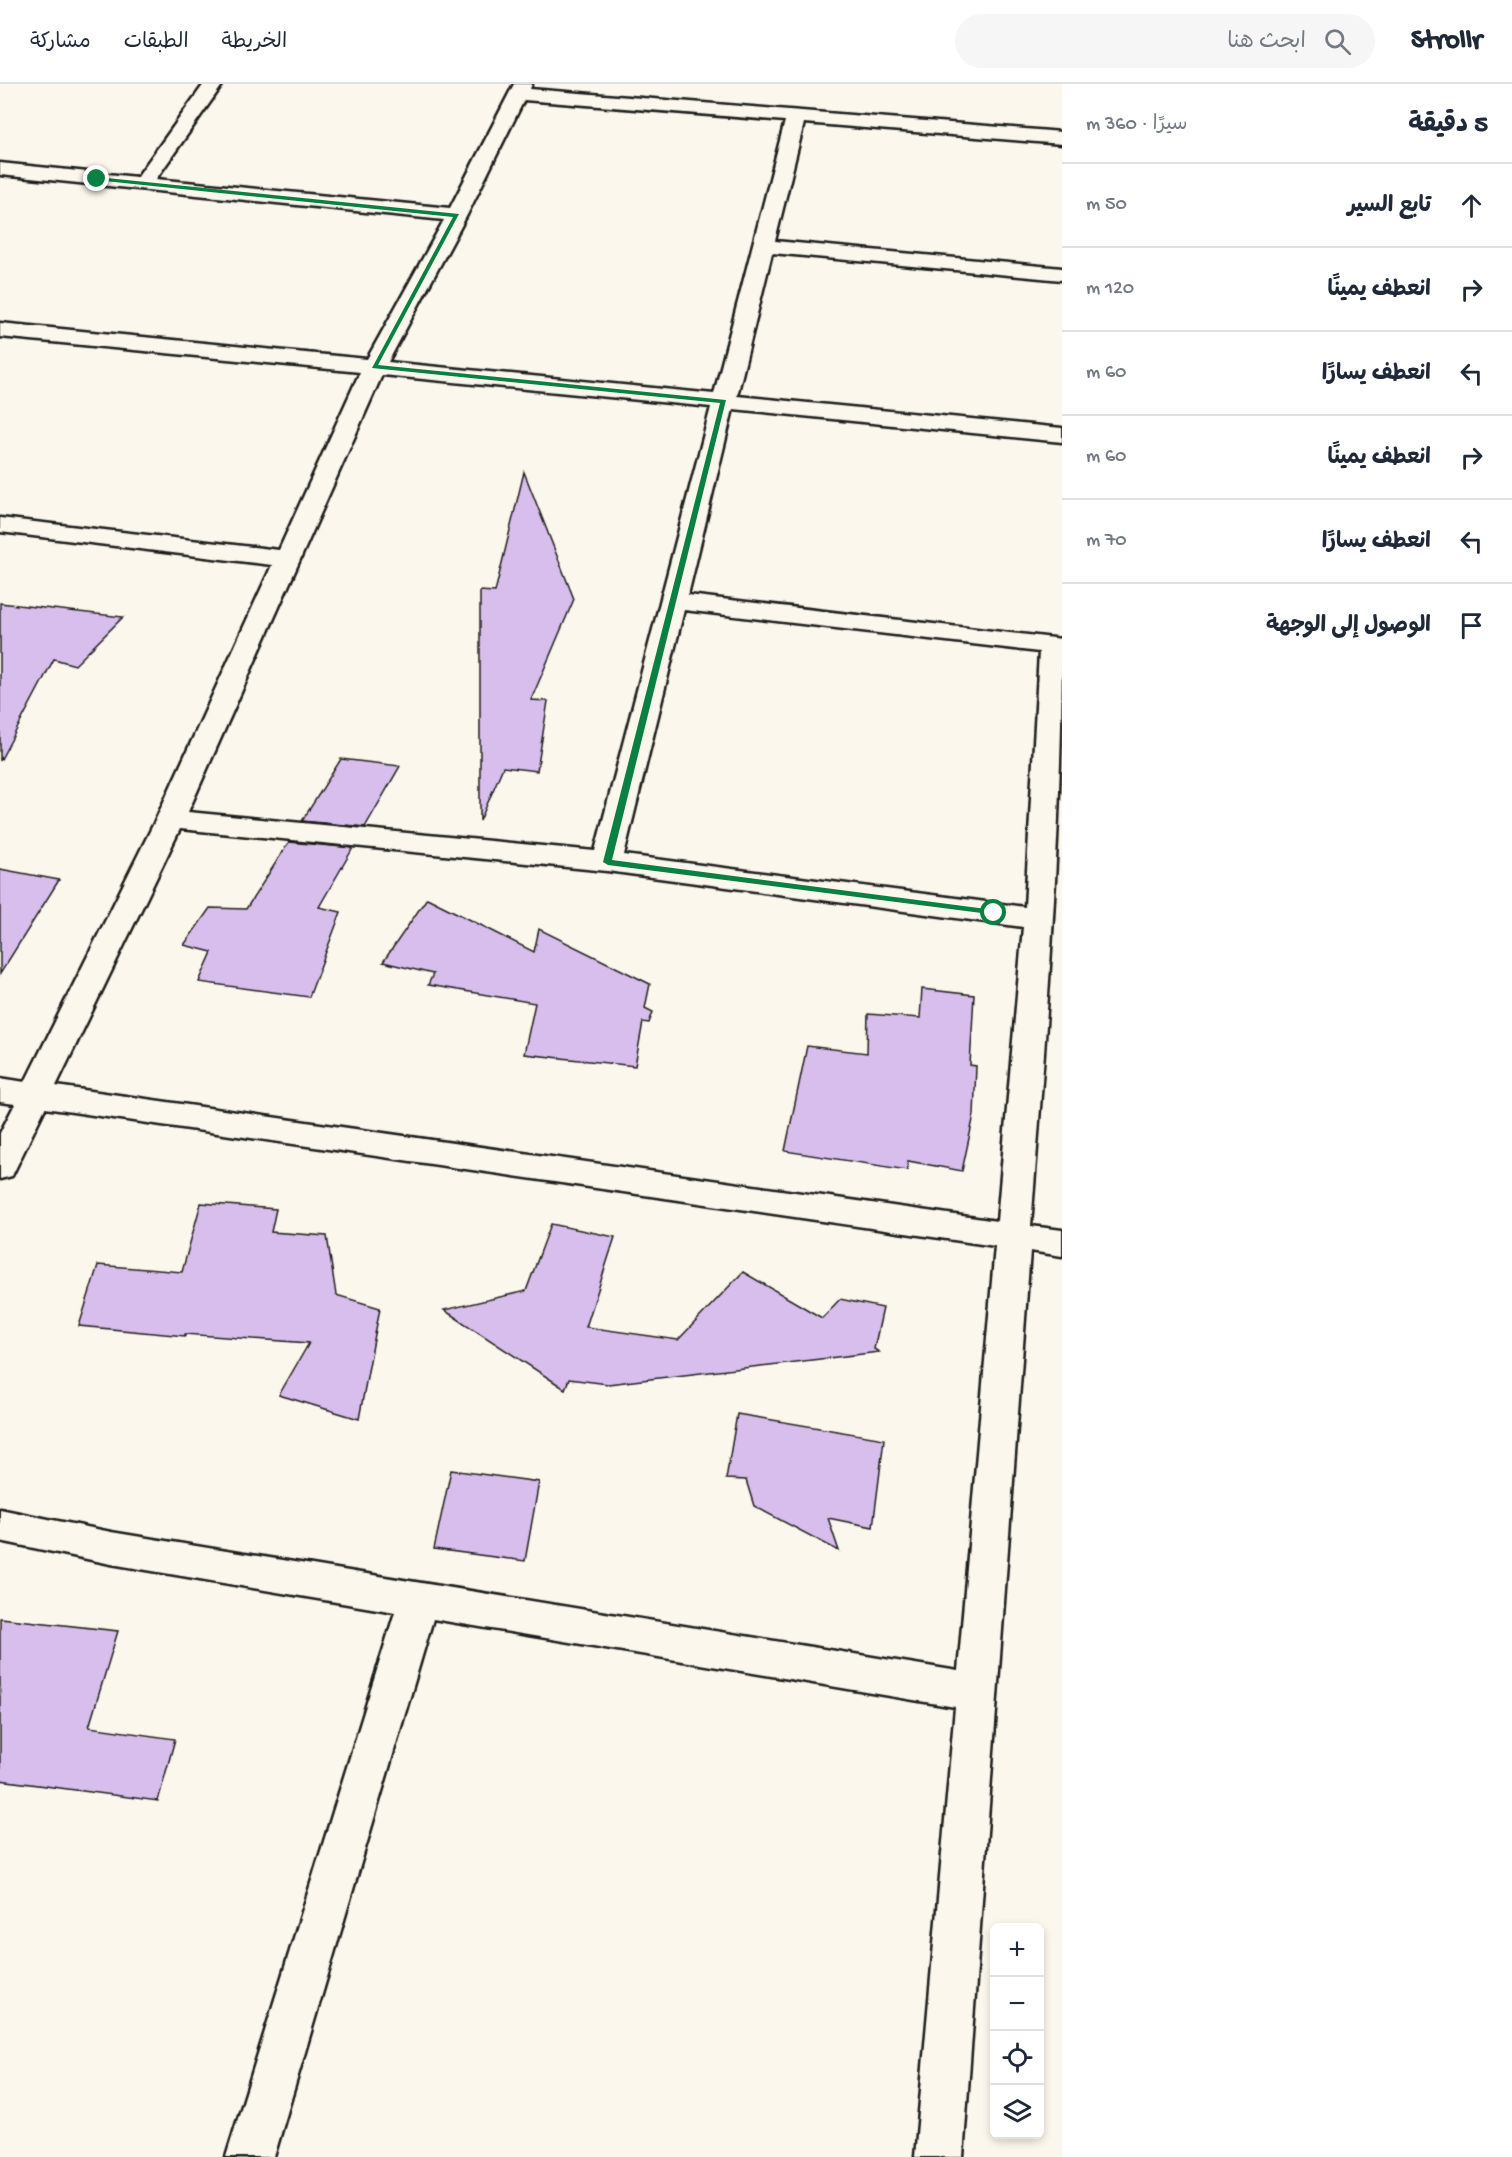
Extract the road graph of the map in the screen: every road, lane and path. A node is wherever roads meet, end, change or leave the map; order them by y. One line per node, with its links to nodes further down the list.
1 (214, 84): 6 (street)
2 (520, 89): 3 (street); 7 (street)
3 (796, 116): 4 (street); 8 (street)
4 (1062, 138)
5 (0, 169): 6 (street)
6 (142, 184): 7 (street)
7 (456, 215): 11 (street)
8 (764, 246): 9 (street); 12 (street)
9 (1062, 274)
10 (0, 330): 11 (street)
11 (374, 367): 12 (street); 15 (street)
12 (724, 401): 13 (street); 16 (street)
13 (1062, 435)
14 (0, 525): 15 (street)
15 (288, 559): 18 (street)
16 (674, 601): 17 (street); 19 (street)
17 (1057, 646): 20 (street)
18 (170, 819): 19 (street); 22 (street)
19 (608, 862): 20 (street)
20 (1039, 919): 24 (street)
21 (0, 1090): 22 (street)
22 (35, 1095): 23 (street); 24 (street)
23 (0, 1167)
24 (1014, 1236): 25 (street); 28 (street)
25 (1062, 1243)
26 (0, 1526): 27 (street)
27 (419, 1600): 28 (street); 29 (street)
28 (976, 1692): 30 (street)
29 (250, 2157)
30 (939, 2157)

